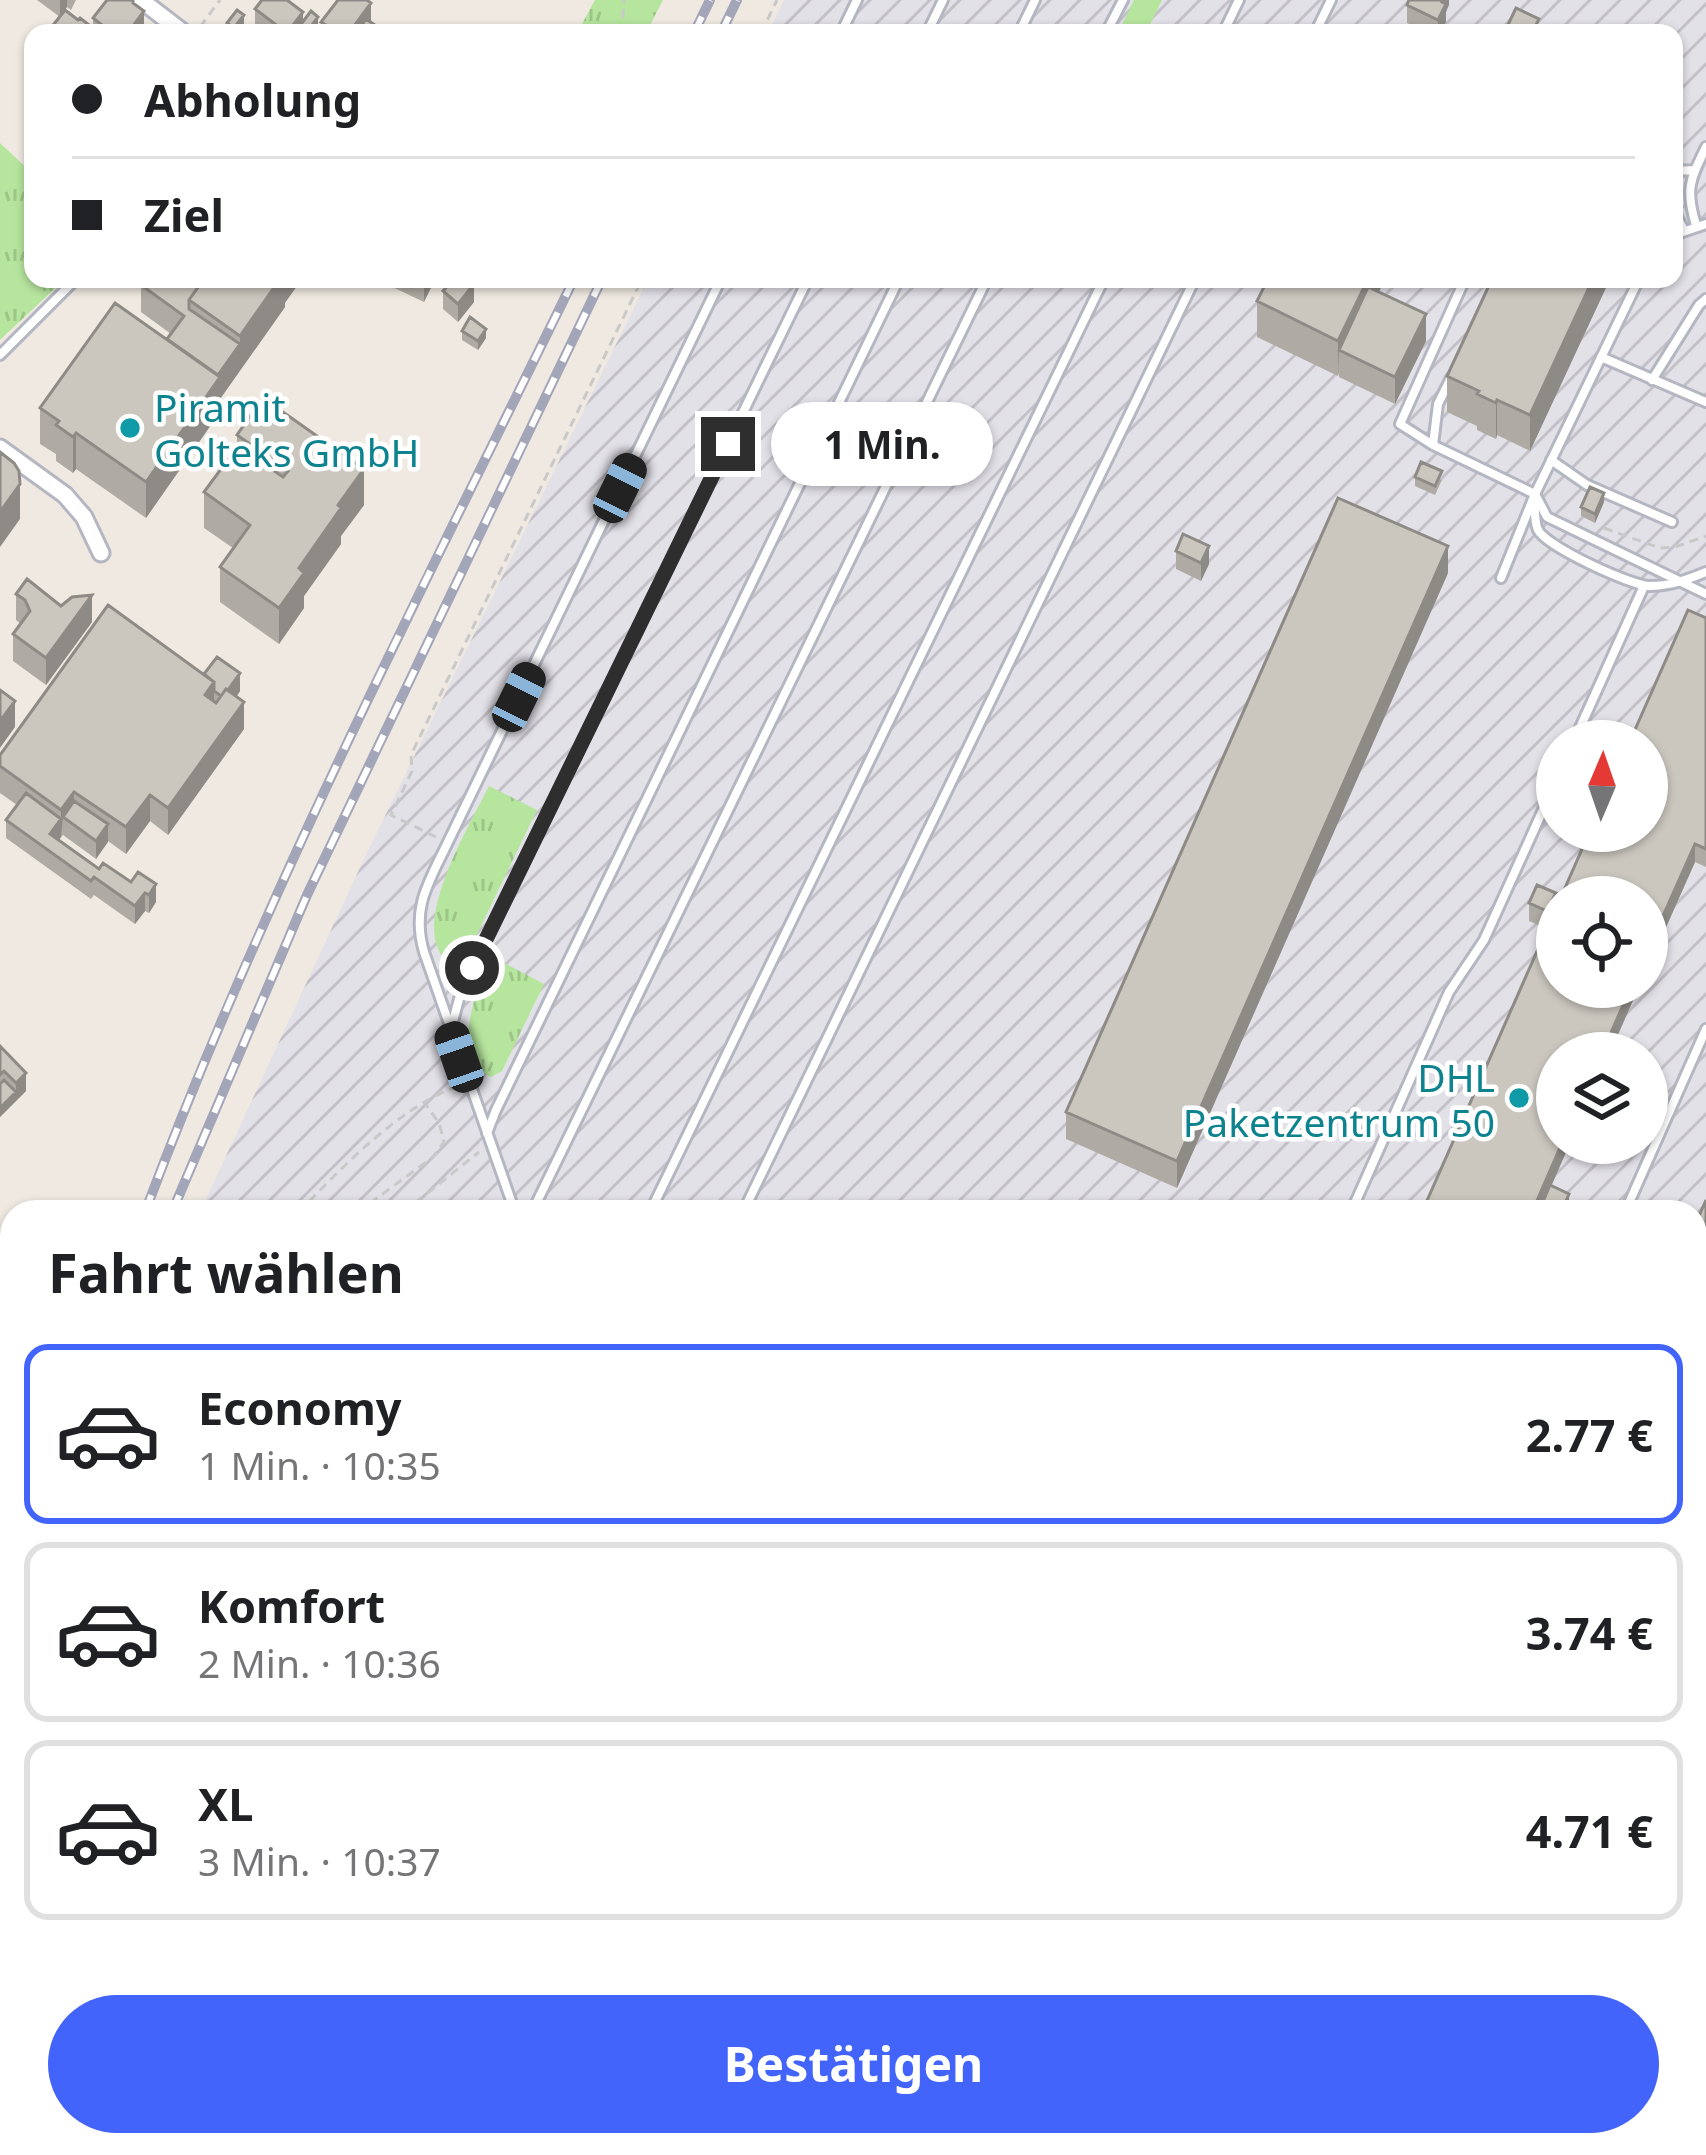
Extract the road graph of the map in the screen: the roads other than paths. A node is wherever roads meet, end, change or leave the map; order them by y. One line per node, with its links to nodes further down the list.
1 (141, 0): 2 (street)
2 (172, 24)
3 (1706, 147): 4 (lane)
4 (1695, 170): 5 (lane); 6 (lane)
5 (1683, 171)
6 (1701, 225)
7 (67, 288): 17 (lane)
8 (717, 288): 36 (lane)
9 (804, 288): 36 (lane)
10 (895, 288): 37 (lane)
11 (983, 288): 39 (lane)
12 (1100, 288): 40 (lane)
13 (1191, 288): 41 (lane)
14 (1461, 288): 22 (lane)
15 (1636, 288): 18 (lane)
16 (1706, 299): 20 (lane)
17 (0, 355)
18 (1601, 357): 20 (lane); 24 (lane)
19 (1458, 362): 22 (lane)
20 (1652, 380): 21 (lane)
21 (1706, 401)
22 (1433, 446): 25 (lane)
23 (0, 448): 27 (street)
24 (1551, 460): 25 (lane); 26 (lane)
25 (1535, 494): 29 (lane); 30 (lane); 31 (lane)
26 (1672, 522)
27 (101, 553)
28 (1706, 572): 30 (lane)
29 (1501, 578)
30 (1680, 583): 31 (lane); 32 (lane)
31 (1644, 586): 33 (lane)
32 (1706, 594)
33 (1583, 720)
34 (1536, 825): 42 (lane)
35 (1706, 1029): 43 (lane)
36 (450, 1031): 37 (lane)
37 (488, 1139): 38 (lane)
38 (511, 1200)
39 (538, 1200)
40 (656, 1200)
41 (749, 1200)
42 (1356, 1200)
43 (1630, 1200)

